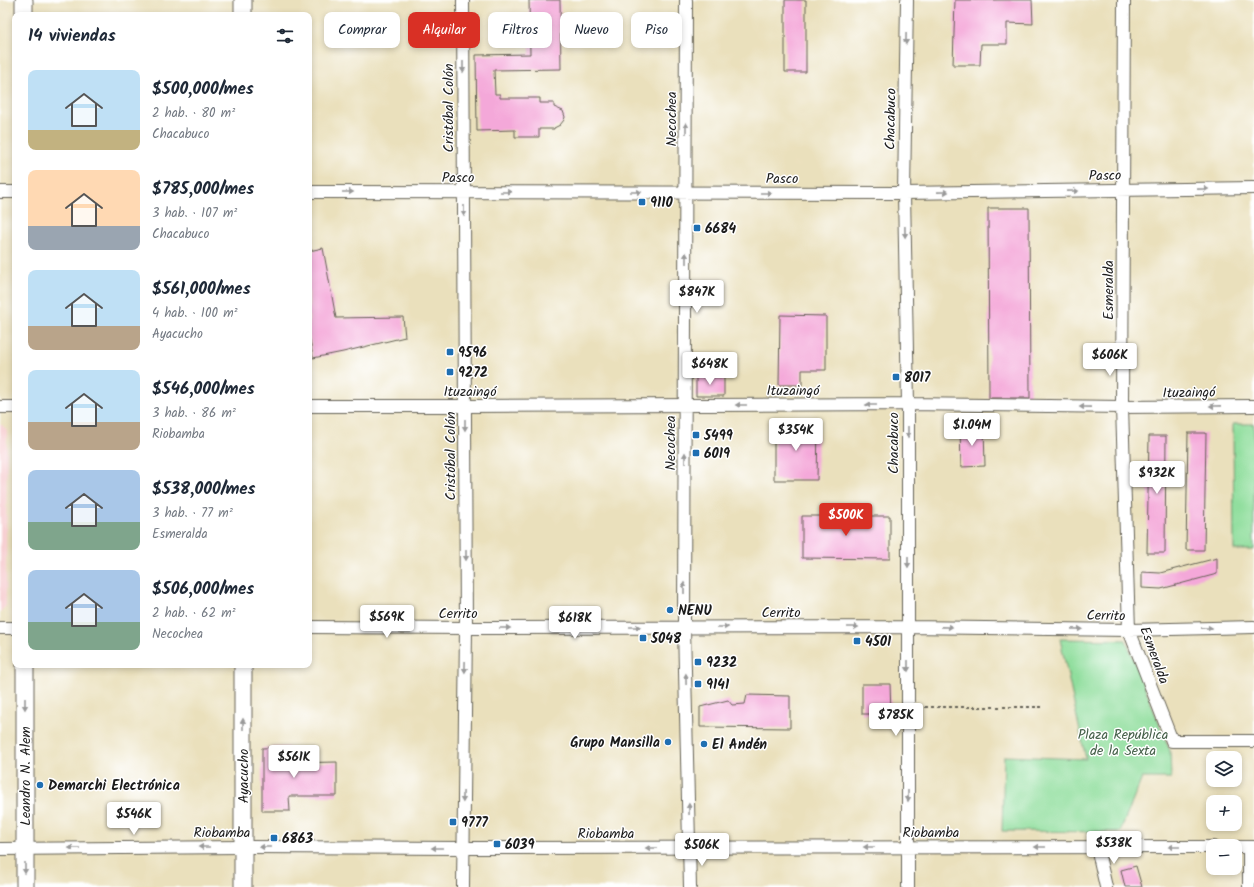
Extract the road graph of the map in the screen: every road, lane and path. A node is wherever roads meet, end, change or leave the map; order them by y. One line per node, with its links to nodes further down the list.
1 (24, 0): 7 (main road)
2 (243, 0): 8 (main road)
3 (463, 0): 14 (street, Cristóbal Colón, one-way to 14)
4 (686, 0): 15 (street, Necochea, one-way to 4)
5 (907, 0): 16 (street, Chacabuco, one-way to 16)
6 (1124, 0): 10 (street, Esmeralda)
7 (24, 12)
8 (242, 12)
9 (1254, 188): 10 (street, Pasco, one-way to 9)
10 (1124, 190): 16 (street, Pasco, one-way to 10); 24 (street, Esmeralda)
11 (0, 192): 12 (street)
12 (12, 192)
13 (312, 192): 14 (street, Pasco, one-way to 14)
14 (464, 192): 15 (street, Pasco, one-way to 15); 19 (street, Cristóbal Colón, one-way to 19)
15 (686, 192): 16 (street, Pasco, one-way to 16); 20 (street, Necochea, one-way to 15)
16 (904, 193): 17 (street, Chacabuco, one-way to 17)
17 (908, 404): 20 (street, Ituzaingó, one-way to 20); 24 (street, Ituzaingó, one-way to 17); 25 (street, Chacabuco, one-way to 25)
18 (312, 406): 19 (street, Ituzaingó)
19 (465, 406): 20 (street, Ituzaingó); 31 (street, Cristóbal Colón, one-way to 31)
20 (685, 406): 27 (street, Necochea, one-way to 20)
21 (1254, 406): 24 (street, Ituzaingó, one-way to 24)
22 (0, 407): 23 (street)
23 (12, 407)
24 (1122, 407): 32 (street, Esmeralda)
25 (908, 626): 27 (street, Cerrito, one-way to 25); 32 (street, Cerrito, one-way to 32); 35 (street, Chacabuco, one-way to 35)
26 (312, 627): 31 (street, Cerrito)
27 (684, 627): 31 (street, Cerrito, one-way to 27); 44 (street, Necochea, one-way to 27)
28 (1254, 627): 32 (street, Cerrito, one-way to 28)
29 (0, 628): 30 (street)
30 (12, 628)
31 (466, 628): 43 (street, Cristóbal Colón, one-way to 43)
32 (1129, 630): 37 (street, Esmeralda)
33 (25, 668): 46 (main road, Leandro N. Alem, one-way to 46)
34 (243, 668): 38 (main road, Ayacucho, one-way to 34)
35 (908, 707): 36 (path); 39 (street, Chacabuco, one-way to 39)
36 (1044, 707)
37 (1254, 742)
38 (243, 847): 43 (street, Riobamba, one-way to 38); 46 (street, Riobamba, one-way to 46); 48 (main road, Ayacucho)
39 (908, 847): 40 (street, Riobamba, one-way to 39); 44 (street, Riobamba, one-way to 44); 51 (street, Chacabuco)
40 (1098, 847): 41 (street, Riobamba, one-way to 40); 52 (street)
41 (1206, 847)
42 (1252, 847): 53 (street)
43 (463, 848): 44 (street, Riobamba, one-way to 43); 49 (street, Cristóbal Colón)
44 (690, 848): 50 (street, Necochea)
45 (0, 849): 46 (street, Riobamba)
46 (26, 849): 47 (main road, Leandro N. Alem, one-way to 47)
47 (25, 887)
48 (243, 887)
49 (463, 887)
50 (690, 887)
51 (908, 887)
52 (1106, 887)
53 (1249, 887)

